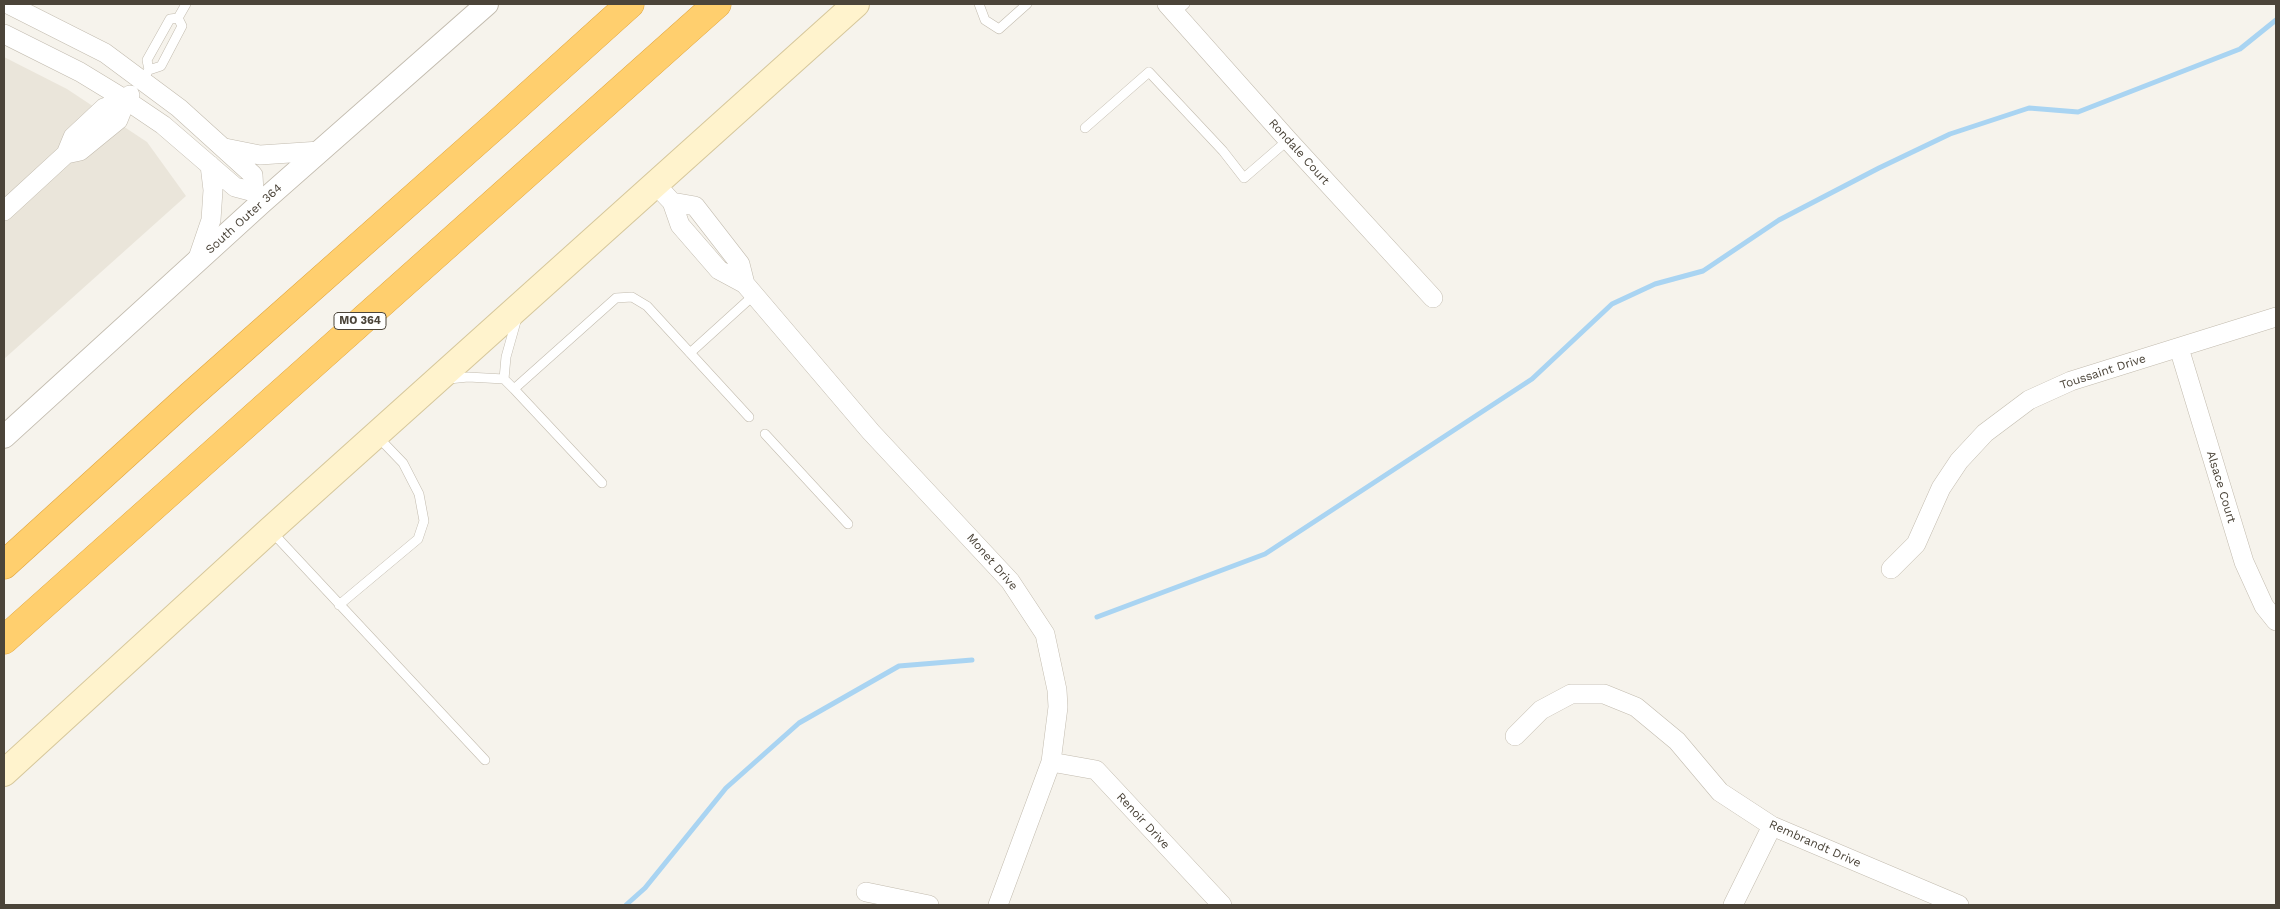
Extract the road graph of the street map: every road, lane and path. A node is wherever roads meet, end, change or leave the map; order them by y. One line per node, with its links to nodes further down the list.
1 (8, 4): 12 (street)
2 (186, 4): 10 (lane)
3 (487, 4): 17 (street, South Outer 364)
4 (630, 4): 39 (highway)
5 (717, 4): 43 (highway, MO 364)
6 (856, 4): 19 (main road)
7 (980, 4): 8 (lane)
8 (1027, 4)
9 (1176, 7): 15 (street, Rondale Court)
10 (178, 18): 12 (lane); 12 (lane)
11 (4, 34): 13 (street)
12 (145, 75): 13 (street); 16 (street)
13 (126, 100): 18 (street); 21 (street)
14 (1085, 128): 15 (lane)
15 (1288, 140): 24 (street, Rondale Court)
16 (222, 147): 17 (street); 20 (street)
17 (320, 151): 20 (street, South Outer 364)
18 (210, 165): 20 (street); 22 (street)
19 (664, 193): 23 (street, Monet Drive); 25 (main road)
20 (257, 197): 22 (street, South Outer 364)
21 (4, 211)
22 (197, 261): 35 (street, South Outer 364)
23 (750, 289): 28 (lane); 46 (street, Monet Drive)
24 (1432, 298)
25 (522, 305): 29 (lane); 30 (main road)
26 (2276, 318): 27 (street, Toussaint Drive)
27 (2179, 348): 40 (street, Toussaint Drive); 42 (street, Alsace Court)
28 (690, 353): 31 (lane); 32 (lane)
29 (504, 379): 30 (lane); 31 (lane)
30 (437, 381): 34 (main road)
31 (514, 389): 36 (lane)
32 (749, 417)
33 (765, 434): 37 (lane)
34 (376, 436): 38 (main road); 41 (lane)
35 (4, 437)
36 (602, 483)
37 (848, 524)
38 (270, 530): 41 (lane); 47 (main road)
39 (4, 565)
40 (1891, 569)
41 (339, 605): 45 (lane)
42 (2276, 620)
43 (4, 640)
44 (1515, 736): 48 (street, Rembrandt Drive)
45 (485, 760)
46 (1051, 762): 51 (street, Monet Drive); 52 (street, Renoir Drive)
47 (4, 773)
48 (1772, 826): 53 (street); 54 (street, Rembrandt Drive)
49 (866, 892): 50 (street)
50 (929, 905)
51 (998, 905)
52 (1222, 905)
53 (1733, 905)
54 (1959, 905)

